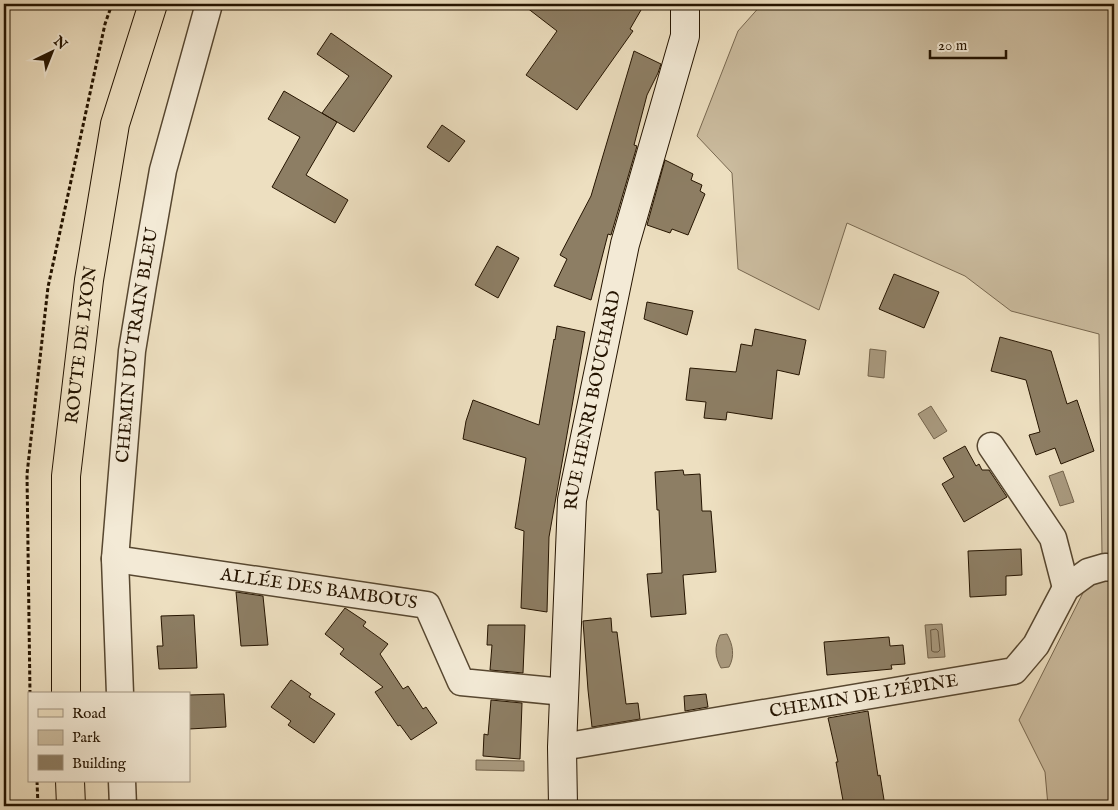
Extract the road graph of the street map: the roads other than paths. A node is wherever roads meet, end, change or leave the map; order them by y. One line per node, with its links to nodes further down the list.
1 (153, 4): 8 (main road, ROUTE DE LYON)
2 (209, 4): 5 (street, CHEMIN DU TRAIN BLEU)
3 (685, 4): 10 (street, RUE HENRI BOUCHARD)
4 (991, 446): 7 (street)
5 (115, 559): 9 (street, CHEMIN DU TRAIN BLEU); 10 (street, ALLÉE DES BAMBOUS)
6 (1110, 568): 7 (street, CHEMIN DE L'ÉPINE)
7 (1066, 588): 11 (street, CHEMIN DE L'ÉPINE)
8 (66, 692)
9 (120, 692)
10 (564, 692): 11 (street, RUE HENRI BOUCHARD)
11 (562, 747): 16 (street, RUE HENRI BOUCHARD)
12 (70, 782): 14 (main road)
13 (122, 782): 15 (street)
14 (71, 806)
15 (123, 806)
16 (563, 806)

